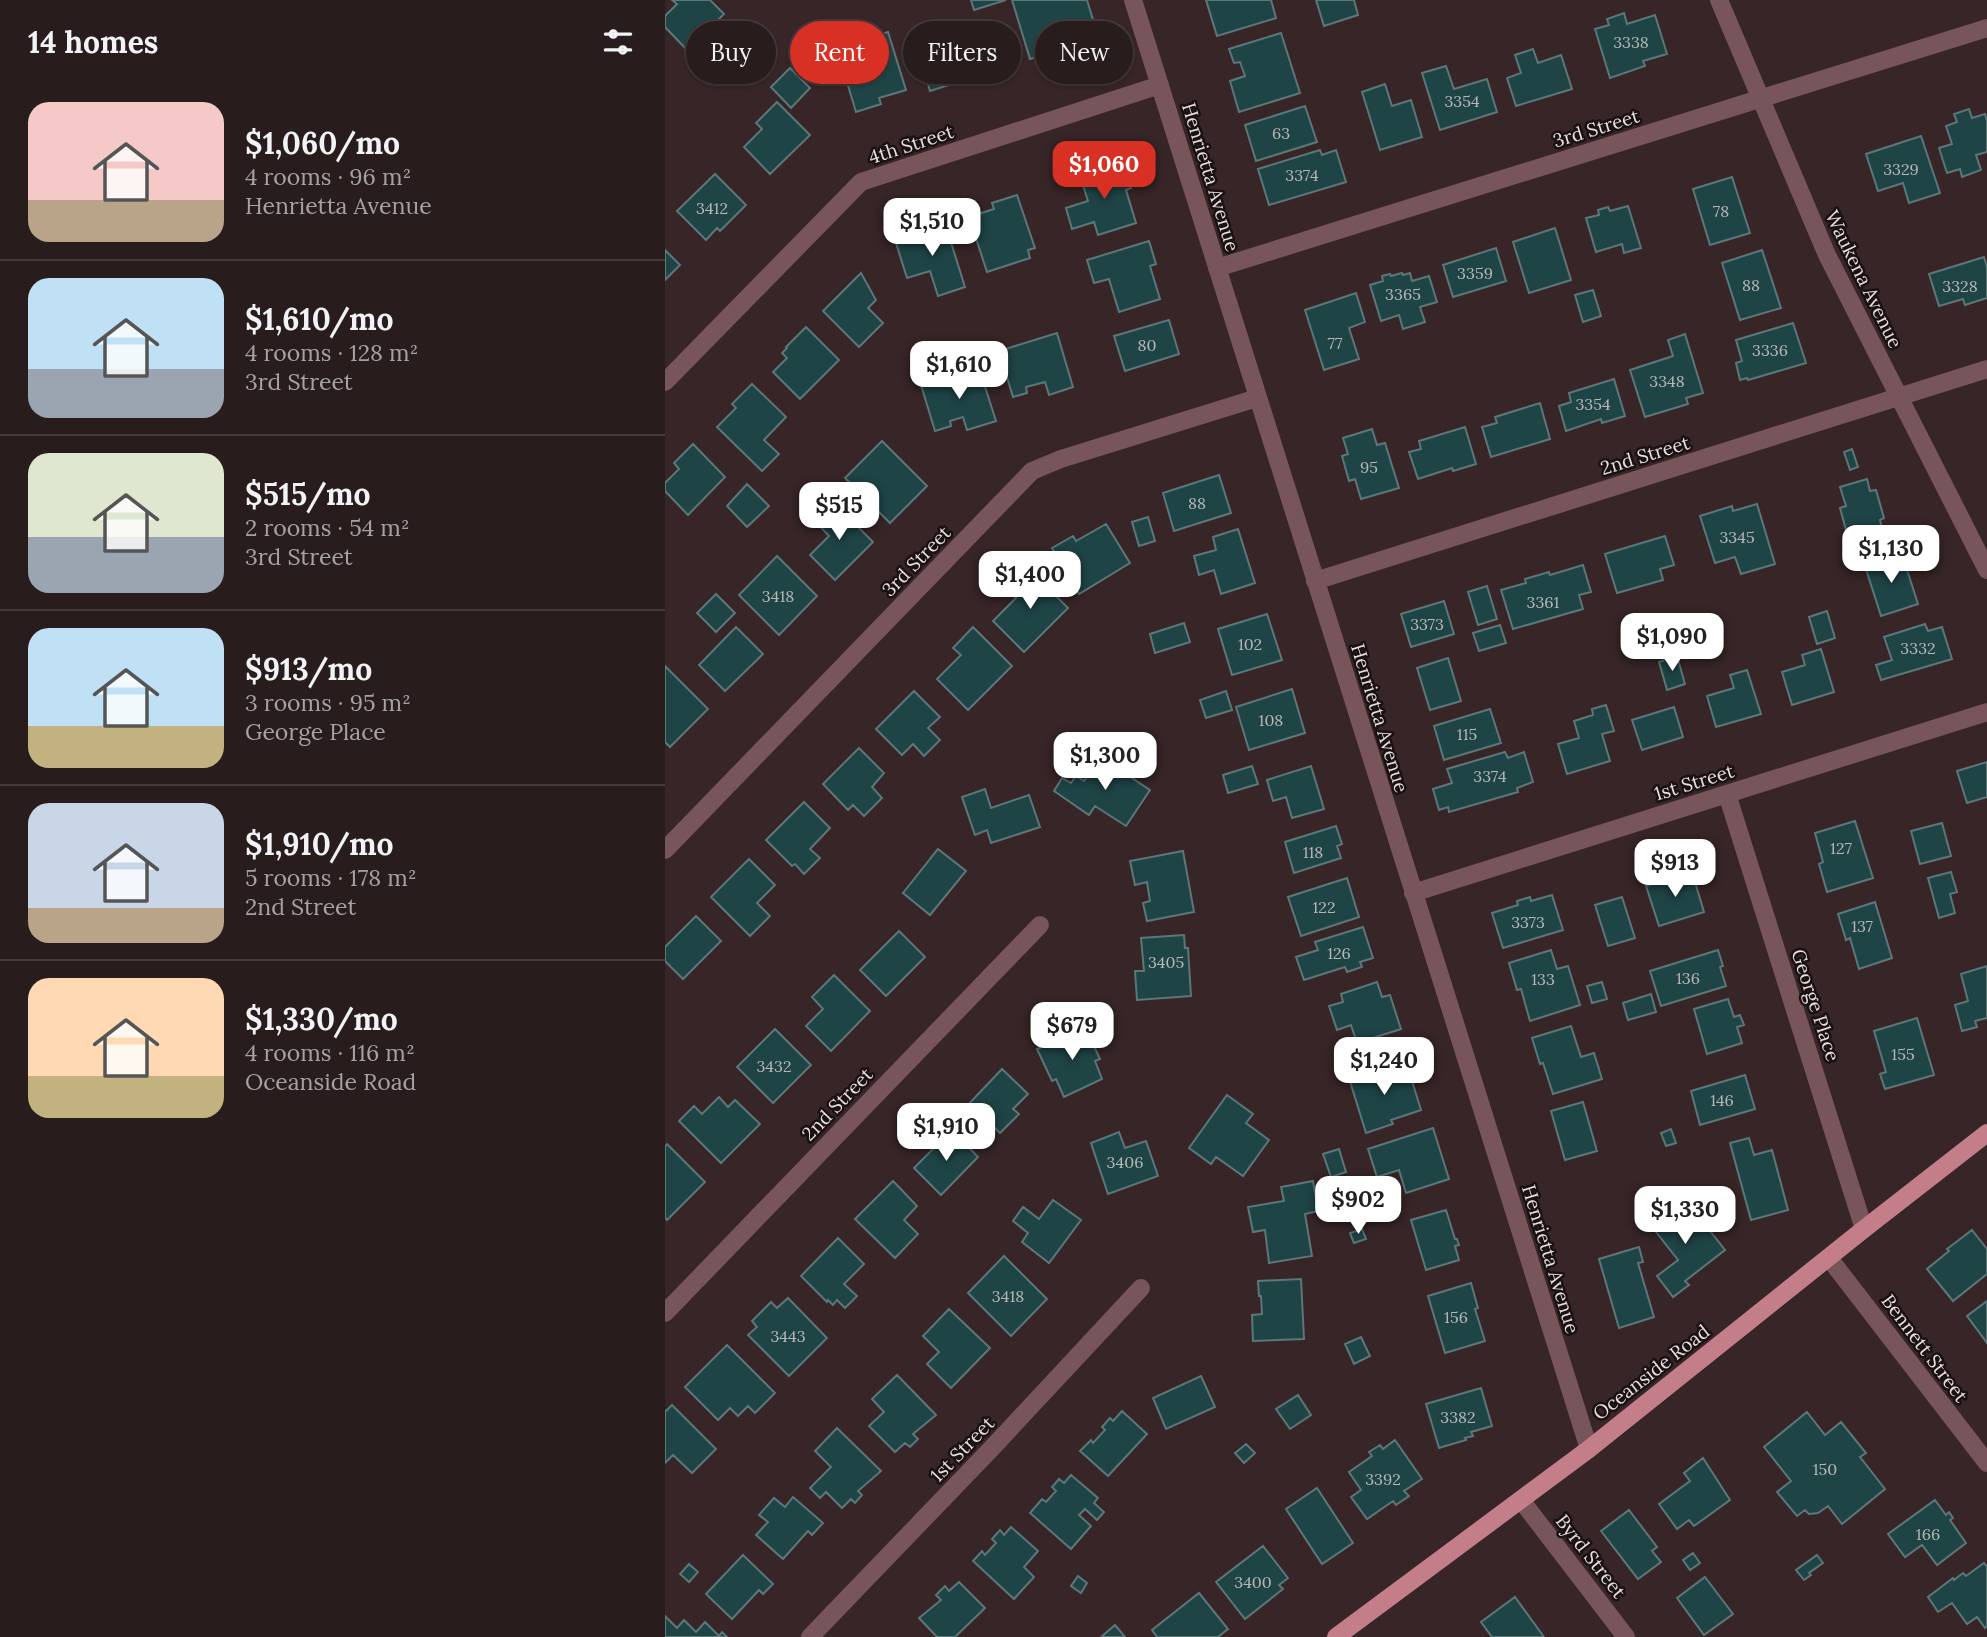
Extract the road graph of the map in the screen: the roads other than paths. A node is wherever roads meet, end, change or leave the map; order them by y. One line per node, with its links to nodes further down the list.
1 (1133, 0): 4 (street, Henrietta Avenue)
2 (1719, 0): 5 (street, Waukena Avenue)
3 (1987, 28): 5 (street, 3rd Street)
4 (1160, 85): 6 (street, Henrietta Avenue); 8 (street, 4th Street)
5 (1761, 99): 6 (street, 3rd Street); 9 (street, Waukena Avenue)
6 (1217, 268): 10 (street, Henrietta Avenue)
7 (1987, 369): 9 (street, 2nd Street)
8 (665, 382)
9 (1898, 397): 11 (street, Waukena Avenue); 12 (street, 2nd Street)
10 (1257, 398): 12 (street, Henrietta Avenue); 15 (street, 3rd Street)
11 (1987, 570)
12 (1315, 580): 16 (street, Henrietta Avenue)
13 (1987, 712): 14 (street, 1st Street)
14 (1727, 794): 16 (street, 1st Street); 19 (street, George Place)
15 (665, 850)
16 (1413, 893): 23 (street, Henrietta Avenue)
17 (1039, 925): 22 (street, 2nd Street)
18 (1987, 1133): 19 (main road, Oceanside Road)
19 (1864, 1229): 20 (main road, Oceanside Road)
20 (1829, 1258): 23 (main road, Oceanside Road); 24 (street, Bennett Street)
21 (1141, 1288): 26 (street, 1st Street)
22 (665, 1312)
23 (1589, 1449): 25 (main road, Oceanside Road)
24 (1987, 1463)
25 (1521, 1500): 27 (main road, Oceanside Road); 28 (street, Byrd Street)
26 (810, 1637)
27 (1336, 1637)
28 (1626, 1637)

